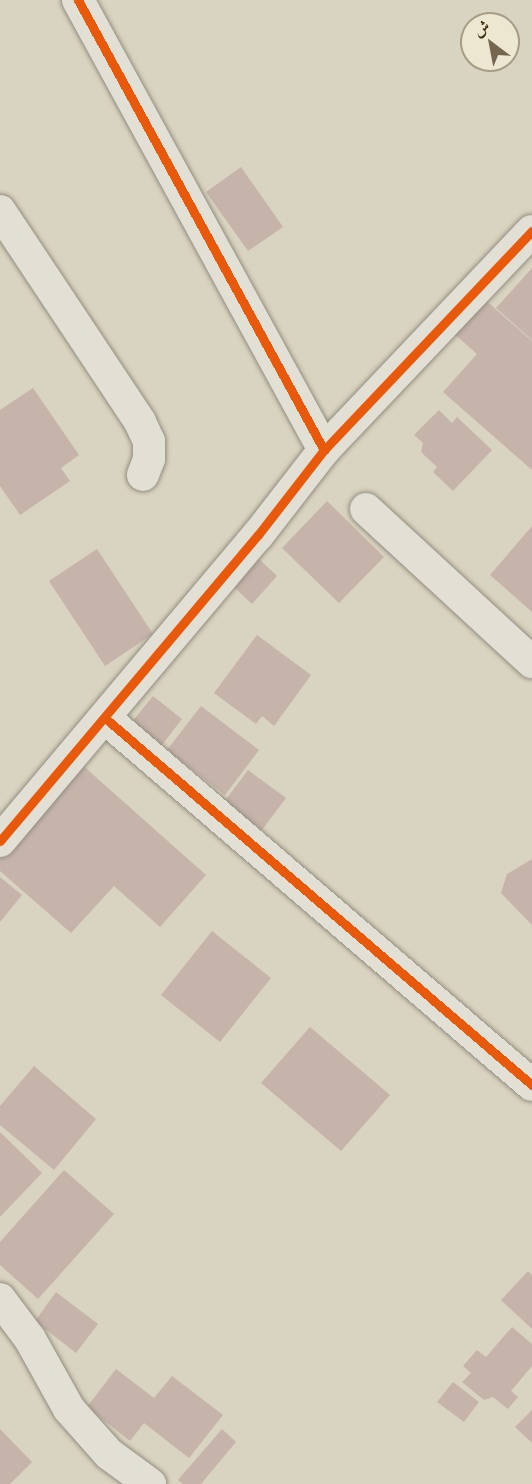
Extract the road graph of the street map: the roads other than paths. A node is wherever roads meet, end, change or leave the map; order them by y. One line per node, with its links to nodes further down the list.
1 (78, 0): 4 (street)
2 (0, 211): 5 (street)
3 (532, 231): 4 (street)
4 (324, 450): 8 (street)
5 (143, 475)
6 (366, 509): 7 (street)
7 (532, 663)
8 (105, 718): 9 (street); 10 (street)
9 (0, 842)
10 (532, 1085)
11 (0, 1299): 12 (street)
12 (150, 1484)

